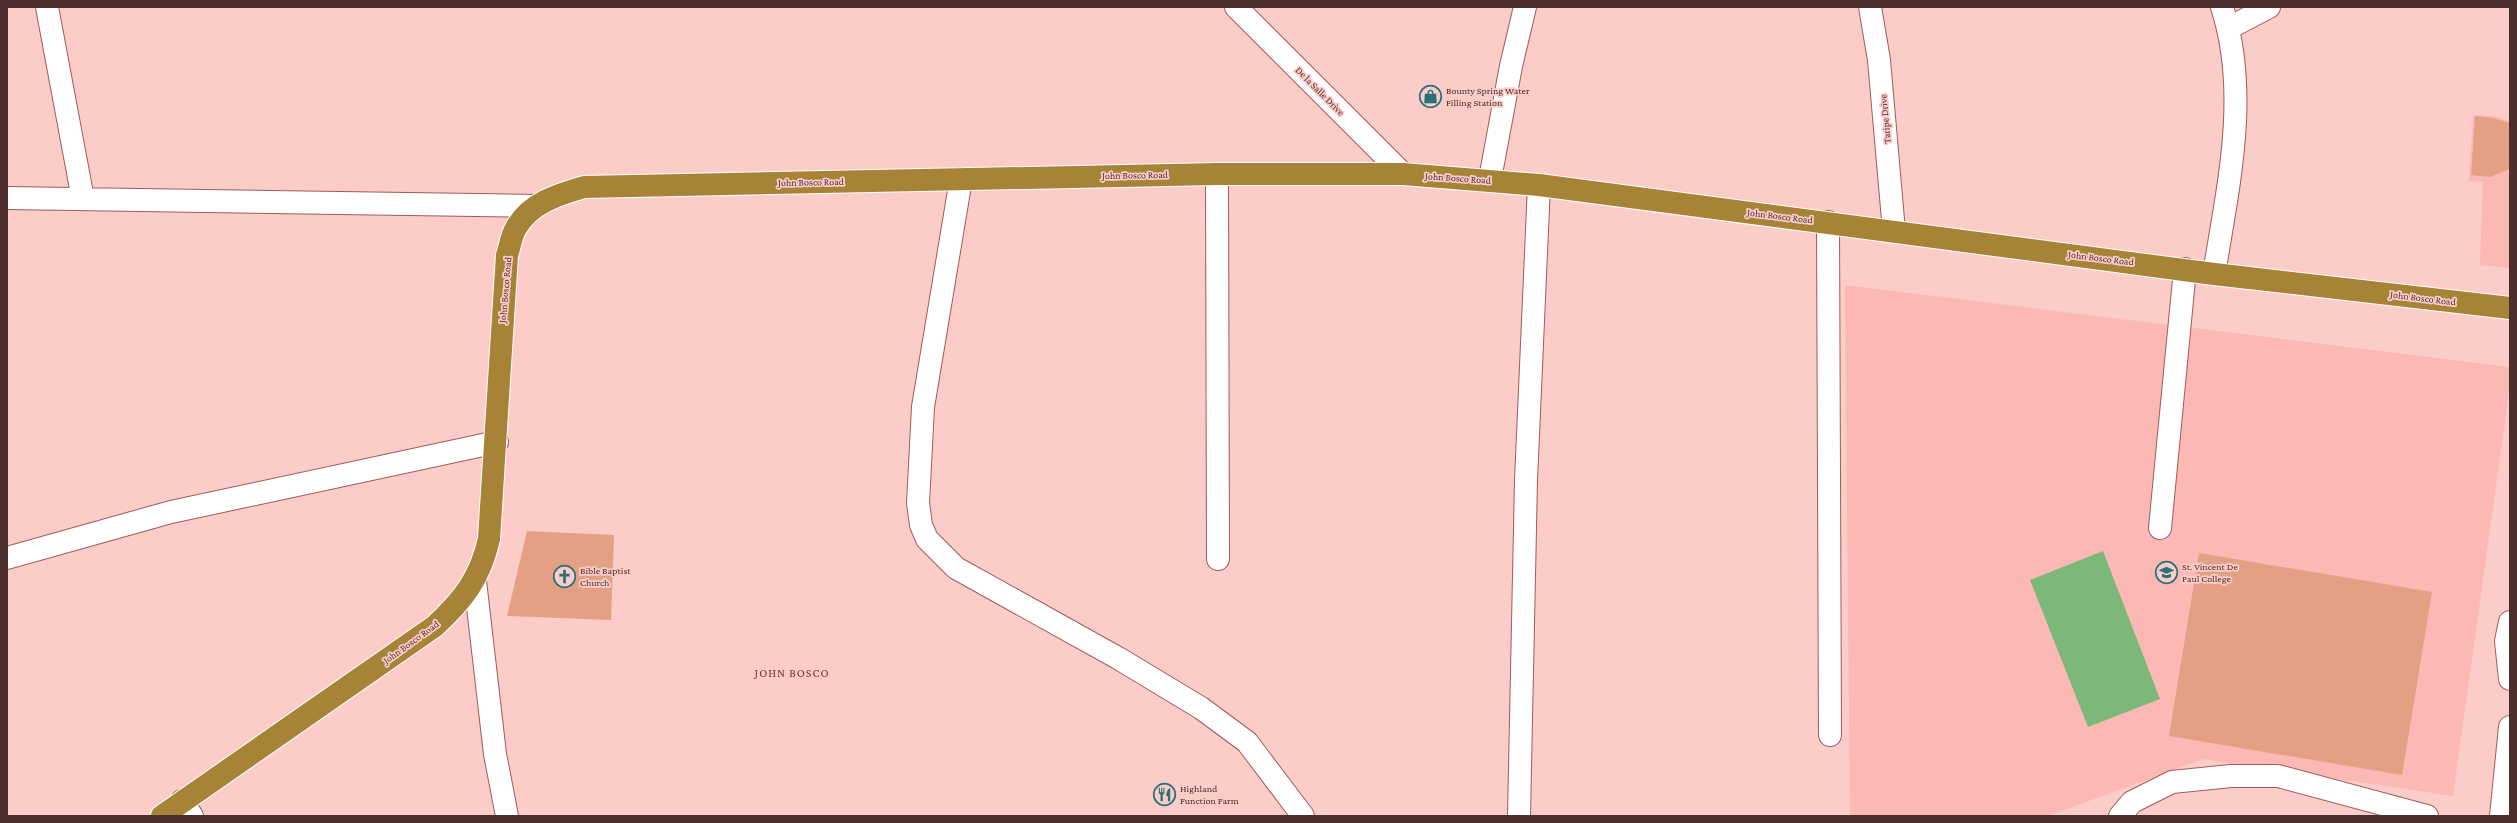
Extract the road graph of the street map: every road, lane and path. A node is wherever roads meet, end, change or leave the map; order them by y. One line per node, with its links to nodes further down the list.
1 (47, 7): 14 (street)
2 (1236, 7): 9 (street, De la Salle Drive)
3 (1525, 7): 11 (street)
4 (1870, 7): 17 (street, Taripe Drive)
5 (2222, 7): 7 (street)
6 (2269, 7): 7 (street)
7 (2229, 28): 19 (street)
8 (1217, 174): 9 (highway, John Bosco Road); 10 (highway, John Bosco Road); 24 (street)
9 (1403, 174): 11 (highway, John Bosco Road)
10 (961, 180): 15 (highway, John Bosco Road); 34 (street)
11 (1490, 180): 12 (highway, John Bosco Road)
12 (1539, 185): 16 (highway, John Bosco Road); 35 (street)
13 (7, 198): 14 (street)
14 (83, 199): 15 (street)
15 (535, 206): 21 (highway, John Bosco Road)
16 (1828, 222): 17 (highway, John Bosco Road); 29 (street)
17 (1894, 231): 18 (highway, John Bosco Road)
18 (2185, 269): 19 (highway, John Bosco Road); 22 (street)
19 (2214, 274): 20 (highway, John Bosco Road)
20 (2510, 308)
21 (497, 442): 23 (street); 25 (highway, John Bosco Road)
22 (2160, 528)
23 (7, 558)
24 (1218, 559)
25 (475, 582): 31 (highway, John Bosco Road); 33 (street)
26 (2510, 622): 27 (street)
27 (2510, 679)
28 (2510, 727): 30 (street)
29 (1830, 734)
30 (2509, 756): 38 (street)
31 (187, 809): 32 (highway, John Bosco Road)
32 (162, 816)
33 (507, 816)
34 (1303, 816)
35 (1519, 816)
36 (2120, 816): 37 (street)
37 (2427, 816)
38 (2501, 816)

